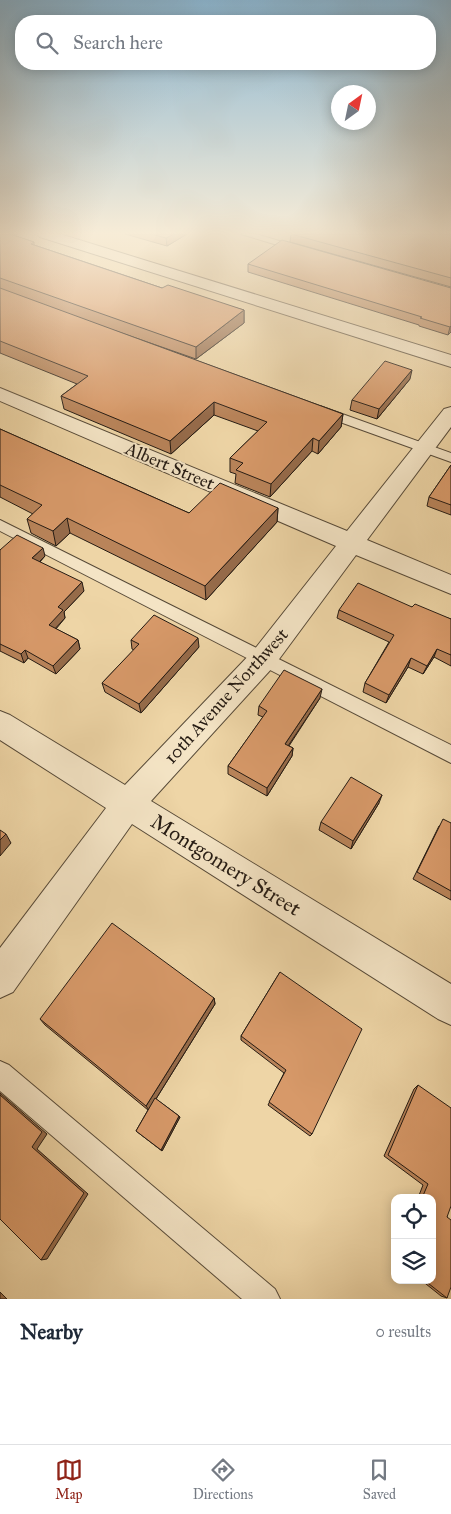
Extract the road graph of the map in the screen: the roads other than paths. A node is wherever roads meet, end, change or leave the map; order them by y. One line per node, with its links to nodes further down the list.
1 (239, 295): 2 (street)
2 (451, 361)
3 (0, 394): 9 (street, Albert Street)
4 (304, 405): 6 (lane)
5 (451, 413): 6 (street, 10th Avenue Northwest)
6 (424, 448): 7 (lane); 9 (street, 10th Avenue Northwest)
7 (451, 458)
8 (0, 525): 11 (lane)
9 (352, 543): 10 (street, Albert Street); 11 (street, 10th Avenue Northwest)
10 (451, 585)
11 (264, 658): 13 (lane); 14 (street, 10th Avenue Northwest)
12 (0, 724): 14 (street, Montgomery Street)
13 (451, 754)
14 (128, 804): 15 (street, 10th Avenue Northwest); 16 (street, Montgomery Street)
15 (0, 979)
16 (451, 1006)
17 (0, 1074): 18 (lane)
18 (265, 1299)

